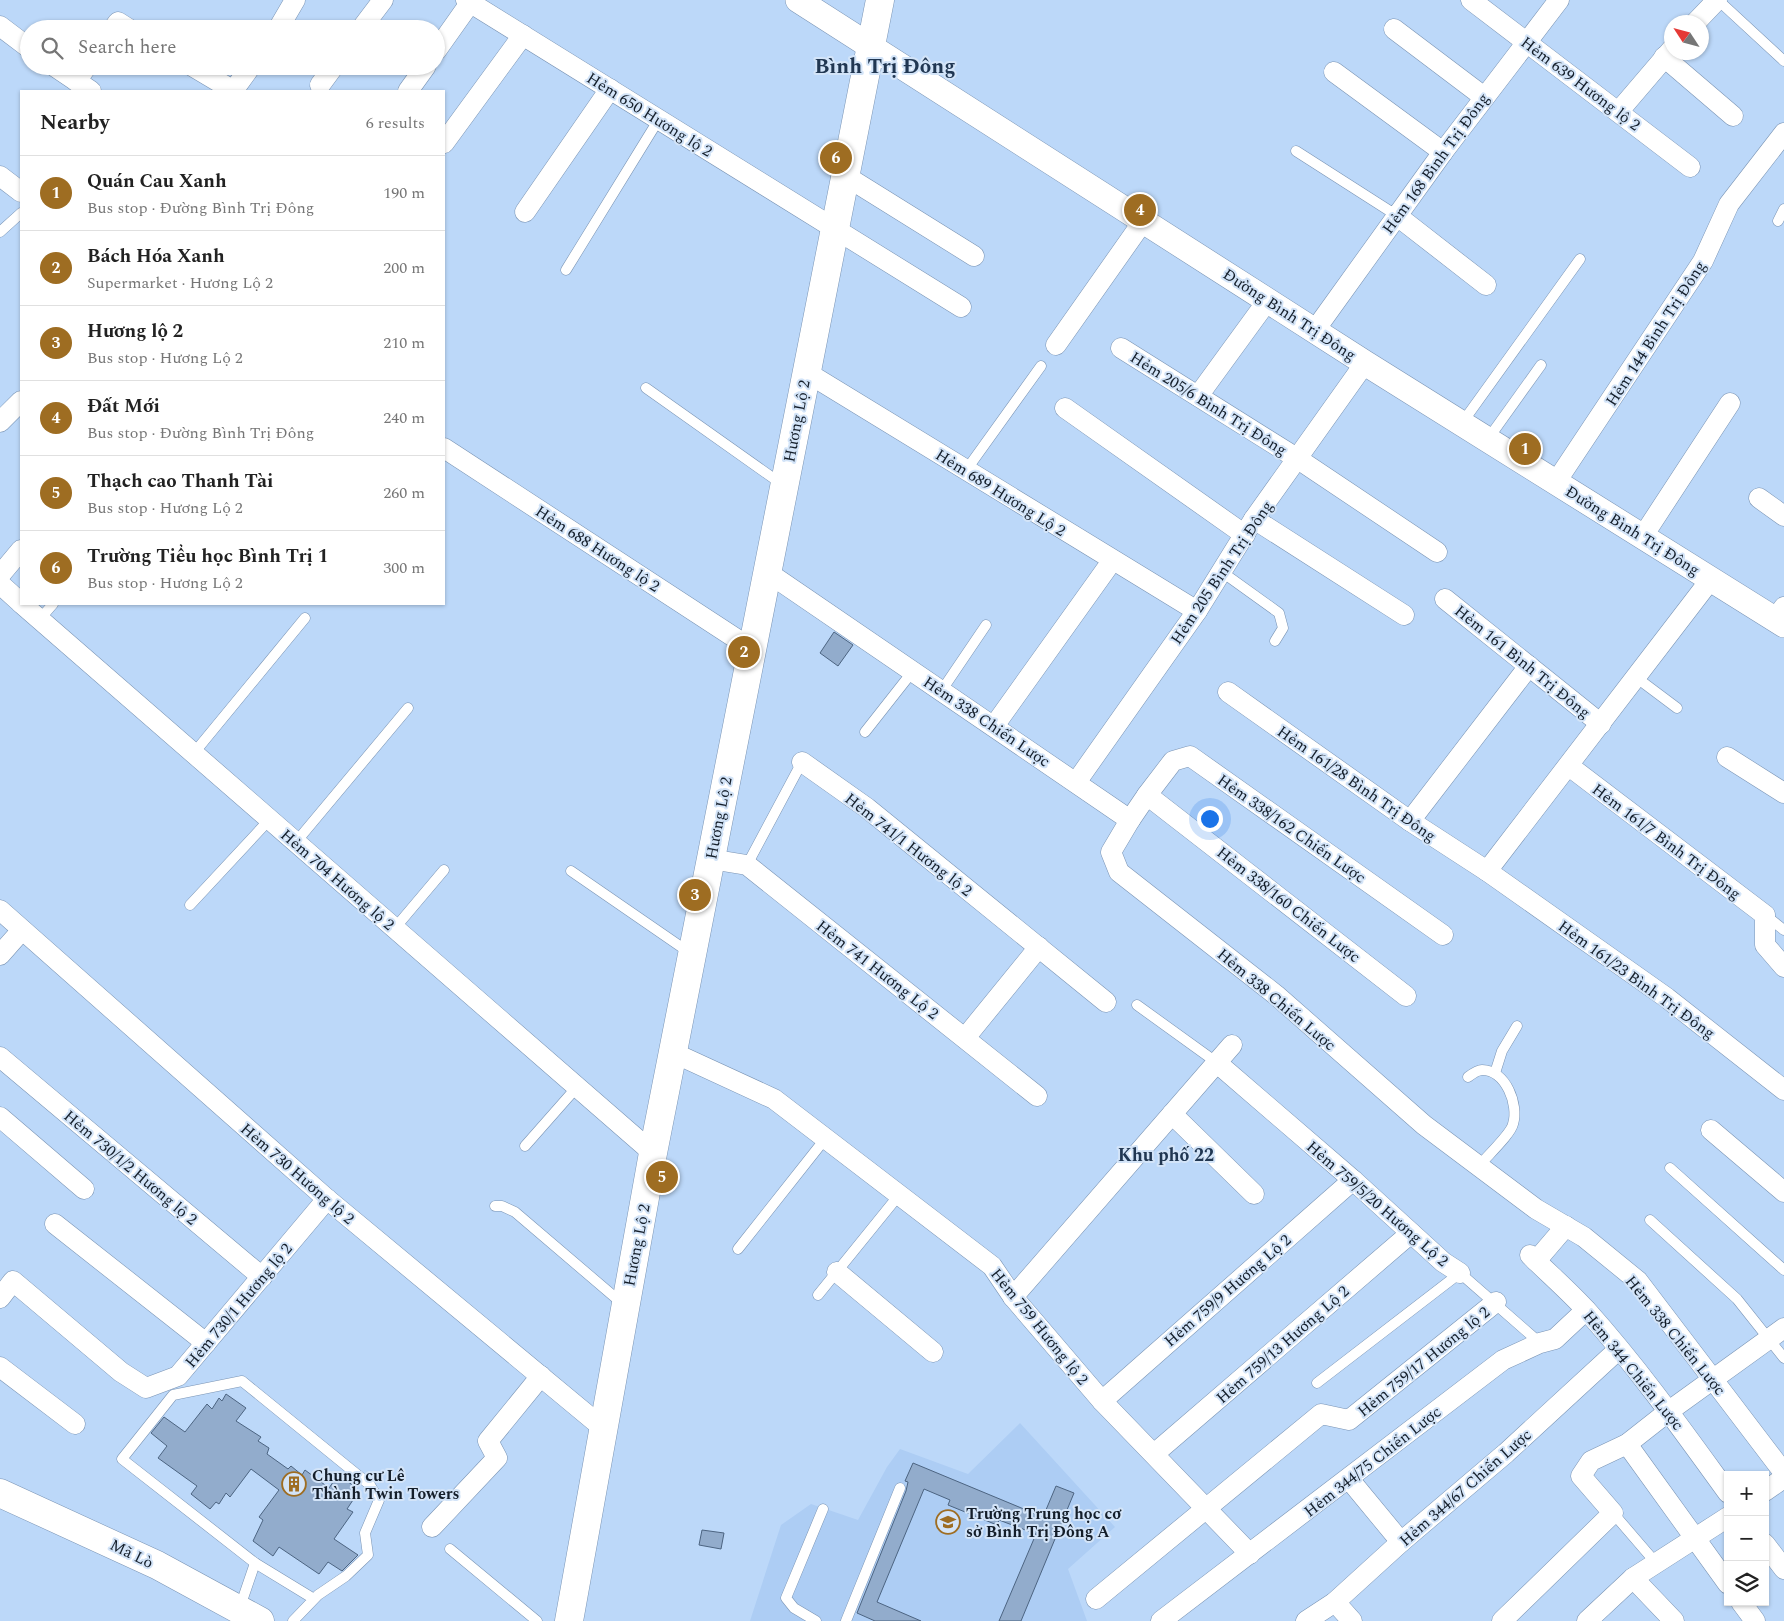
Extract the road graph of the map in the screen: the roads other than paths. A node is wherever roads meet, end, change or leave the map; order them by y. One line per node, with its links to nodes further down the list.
1 (295, 0): 10 (street)
2 (383, 0): 11 (street)
3 (798, 0): 18 (street, Đường Bình Trị Đông)
4 (880, 0): 18 (main road)
5 (1471, 0): 17 (street, Hẻm 639 Hương lộ 2)
6 (1559, 0): 17 (street, Hẻm 168 Bình Trị Đông)
7 (1717, 0): 9 (street); 21 (lane)
8 (468, 2): 14 (street, Hẻm 650 Hương lộ 2); 15 (street)
9 (1703, 15)
10 (283, 20)
11 (369, 20)
12 (0, 26): 16 (street)
13 (1394, 29): 32 (street)
14 (523, 35): 28 (street, Hẻm 650 Hương lộ 2); 37 (street)
15 (445, 37)
16 (20, 41)
17 (1526, 41): 32 (street, Hẻm 168 Bình Trị Đông); 33 (street, Hẻm 639 Hương lộ 2)
18 (870, 47): 41 (main road, Hương Lộ 2); 48 (street, Đường Bình Trị Đông)
19 (1664, 58): 33 (street)
20 (1675, 60): 34 (street)
21 (1784, 61)
22 (1334, 72): 39 (street)
23 (207, 75): 29 (street)
24 (245, 75): 30 (street)
25 (327, 75): 27 (street)
26 (420, 75): 31 (street)
27 (320, 85)
28 (610, 89): 35 (street, Hẻm 650 Hương lộ 2); 45 (street)
29 (232, 90)
30 (235, 90)
31 (409, 90)
32 (1484, 96): 39 (street, Hẻm 168 Bình Trị Đông)
33 (1619, 111): 40 (street, Hẻm 639 Hương lộ 2)
34 (1733, 116)
35 (659, 119): 50 (street, Hẻm 650 Hương lộ 2); 54 (lane)
36 (1784, 133): 76 (street, Hẻm 144 Bình Trị Đông)
37 (445, 142)
38 (1296, 151): 47 (lane)
39 (1443, 152): 47 (street, Hẻm 168 Bình Trị Đông)
40 (1690, 167)
41 (844, 175): 50 (main road, Hương Lộ 2); 52 (street)
42 (0, 176): 43 (street)
43 (20, 191)
44 (1784, 209): 49 (lane)
45 (525, 212)
46 (20, 214): 51 (lane)
47 (1396, 215): 55 (street); 58 (street, Hẻm 168 Bình Trị Đông)
48 (1144, 220): 56 (street, Đường Bình Trị Đông); 59 (street)
49 (1778, 221)
50 (833, 229): 57 (street, Hẻm 650 Hương lộ 2); 64 (main road, Hương Lộ 2)
51 (0, 232)
52 (974, 256)
53 (1580, 259): 71 (lane)
54 (566, 270)
55 (1486, 284)
56 (1268, 300): 58 (street, Đường Bình Trị Đông); 66 (street)
57 (961, 308)
58 (1315, 330): 61 (street, Đường Bình Trị Đông)
59 (1056, 345)
60 (1121, 348): 66 (street, Hẻm 205/6 Bình Trị Đông)
61 (1365, 363): 71 (street, Đường Bình Trị Đông); 74 (street, Hẻm 205 Bình Trị Đông)
62 (1540, 365): 72 (lane)
63 (1041, 366): 75 (lane)
64 (806, 372): 75 (street, Hẻm 689 Hương Lộ 2); 77 (main road, Hương Lộ 2)
65 (646, 388): 77 (lane)
66 (1198, 396): 74 (street, Hẻm 205/6 Bình Trị Đông)
67 (20, 402): 70 (street)
68 (1730, 403): 81 (street)
69 (1065, 408): 80 (street)
70 (0, 422)
71 (1462, 423): 72 (street, Đường Bình Trị Đông)
72 (1488, 439): 76 (street, Đường Bình Trị Đông)
73 (445, 449): 101 (street, Hẻm 688 Hương lộ 2)
74 (1298, 459): 80 (street, Hẻm 205 Bình Trị Đông); 83 (street, Hẻm 205/6 Bình Trị Đông)
75 (967, 469): 84 (street, Hẻm 689 Hương Lộ 2)
76 (1556, 482): 81 (street, Đường Bình Trị Đông)
77 (784, 486): 85 (main road, Hương Lộ 2)
78 (1759, 498): 79 (street)
79 (1784, 516)
80 (1250, 527): 86 (street, Hẻm 205 Bình Trị Đông); 95 (street)
81 (1643, 536): 88 (street, Đường Bình Trị Đông)
82 (20, 551): 87 (street)
83 (1437, 552)
84 (1112, 561): 94 (street, Hẻm 689 Hương Lộ 2); 110 (street)
85 (767, 572): 101 (main road, Hương Lộ 2); 103 (street, Hẻm 338 Chiến Lược)
86 (1222, 572): 94 (street, Hẻm 205 Bình Trị Đông); 100 (lane)
87 (0, 576)
88 (1711, 579): 96 (street, Đường Bình Trị Đông); 104 (street, Hẻm 161 Bình Trị Đông)
89 (0, 584): 91 (street, Hẻm 704 Hương lộ 2)
90 (1445, 599): 102 (street, Hẻm 161 Bình Trị Đông)
91 (20, 601)
92 (24, 605): 98 (street, Hẻm 704 Hương lộ 2)
93 (52, 605): 98 (lane)
94 (1197, 611): 116 (street, Hẻm 205 Bình Trị Đông)
95 (1404, 615)
96 (1781, 617)
97 (305, 618): 112 (lane)
98 (40, 619): 112 (street, Hẻm 704 Hương lộ 2)
99 (986, 625): 105 (lane)
100 (1276, 641)
101 (752, 649): 123 (main road, Hương Lộ 2)
102 (1529, 666): 109 (street, Hẻm 161 Bình Trị Đông); 121 (street)
103 (913, 671): 105 (street, Hẻm 338 Chiến Lược); 111 (lane)
104 (1636, 678): 108 (lane); 109 (street, Hẻm 161 Bình Trị Đông)
105 (942, 690): 110 (street, Hẻm 338 Chiến Lược)
106 (1228, 692): 121 (street, Hẻm 161/28 Bình Trị Đông)
107 (408, 708): 122 (lane)
108 (1677, 708)
109 (1601, 724): 115 (street, Hẻm 161 Bình Trị Đông)
110 (994, 726): 116 (street, Hẻm 338 Chiến Lược)
111 (865, 732)
112 (194, 753): 119 (street, Hẻm 704 Hương lộ 2)
113 (1727, 758): 117 (street)
114 (802, 762): 124 (lane, Hẻm 741/1 Hương lộ 2); 135 (street, Hẻm 741/1 Hương lộ 2)
115 (1569, 766): 127 (street, Hẻm 161 Bình Trị Đông); 130 (street, Hẻm 161/7 Bình Trị Đông)
116 (1076, 781): 120 (street, Hẻm 338 Chiến Lược)
117 (1784, 793)
118 (1147, 795): 120 (street); 134 (street, Hẻm 338/162 Chiến Lược); 139 (street, Hẻm 338/160 Chiến Lược)
119 (270, 819): 122 (street, Hẻm 704 Hương lộ 2); 128 (lane)
120 (1130, 820): 159 (street, Hẻm 338 Chiến Lược)
121 (1410, 821): 127 (street, Hẻm 161/28 Bình Trị Đông)
122 (296, 842): 131 (street, Hẻm 704 Hương lộ 2)
123 (710, 859): 124 (street, Hẻm 741 Hương Lộ 2); 136 (main road, Hương Lộ 2)
124 (747, 865): 143 (street, Hẻm 741 Hương Lộ 2)
125 (444, 870): 131 (lane)
126 (571, 871): 136 (lane)
127 (1487, 871): 151 (street, Hẻm 161/23 Bình Trị Đông)
128 (190, 905)
129 (0, 910): 132 (street, Hẻm 730 Hương lộ 2)
130 (1765, 915): 133 (lane); 138 (street)
131 (395, 928): 150 (street, Hẻm 704 Hương lộ 2)
132 (22, 930): 137 (street); 166 (street, Hẻm 730 Hương lộ 2)
133 (1784, 930)
134 (1443, 935)
135 (1039, 947): 140 (street, Hẻm 741/1 Hương lộ 2); 143 (street)
136 (692, 955): 145 (main road, Hương Lộ 2)
137 (0, 956)
138 (1784, 967)
139 (1406, 996)
140 (1106, 1002)
141 (1138, 1005): 147 (lane)
142 (1518, 1026): 148 (lane)
143 (965, 1038): 152 (street, Hẻm 741 Hương Lộ 2)
144 (1232, 1045): 147 (street)
145 (674, 1053): 156 (street, Hẻm 759 Hương lộ 2); 158 (main road, Hương Lộ 2)
146 (0, 1057): 176 (street, Hẻm 730/1/2 Hương lộ 2)
147 (1216, 1062): 153 (street); 161 (street, Hẻm 759/5/20 Hương Lộ 2)
148 (1495, 1072): 149 (lane); 159 (lane)
149 (1468, 1076)
150 (576, 1087): 157 (lane); 158 (street, Hẻm 704 Hương lộ 2)
151 (1784, 1090)
152 (1037, 1096)
153 (1172, 1114): 164 (street); 178 (street)
154 (0, 1117): 162 (street)
155 (1711, 1130): 163 (street)
156 (826, 1139): 165 (street, Hẻm 759 Hương lộ 2); 172 (lane)
157 (525, 1146)
158 (653, 1153): 181 (main road, Hương Lộ 2)
159 (1478, 1166): 170 (street, Hẻm 338 Chiến Lược)
160 (1670, 1168): 173 (lane)
161 (1353, 1180): 171 (street, Hẻm 759/5/20 Hương Lộ 2); 193 (street, Hẻm 759/9 Hương Lộ 2)
162 (84, 1189)
163 (1784, 1192)
164 (1254, 1194)
165 (899, 1195): 174 (lane); 178 (street, Hẻm 759 Hương lộ 2)
166 (327, 1199): 176 (street, Hẻm 730/1 Hương lộ 2); 190 (street, Hẻm 730 Hương lộ 2)
167 (495, 1206): 181 (lane)
168 (1650, 1220): 183 (lane)
169 (55, 1224): 184 (street)
170 (1566, 1226): 182 (street, Hẻm 344 Chiến Lược); 191 (street, Hẻm 338 Chiến Lược)
171 (1411, 1233): 175 (street, Hẻm 759/5/20 Hương Lộ 2); 198 (street, Hẻm 759/13 Hương Lộ 2)
172 (738, 1249)
173 (1784, 1270)
174 (837, 1272): 177 (lane); 187 (street)
175 (1460, 1273): 180 (lane, Hẻm 759/5/20 Hương Lộ 2); 192 (lane)
176 (262, 1277): 184 (street, Hẻm 730/1 Hương lộ 2)
177 (818, 1295)
178 (1013, 1296): 193 (street, Hẻm 759 Hương lộ 2)
179 (0, 1298): 184 (street, Hẻm 730/1 Hương lộ 2)
180 (1496, 1302): 185 (lane, Hẻm 759/5/20 Hương Lộ 2); 207 (street, Hẻm 759/17 Hương lộ 2)
181 (624, 1305): 196 (main road, Hương Lộ 2)
182 (1586, 1310): 185 (street, Hẻm 344/75 Chiến Lược); 186 (street, Hẻm 344 Chiến Lược)
183 (1777, 1334): 188 (lane); 191 (street)
184 (206, 1343)
185 (1540, 1343): 201 (street, Hẻm 344/75 Chiến Lược)
186 (1619, 1348): 194 (street, Hẻm 344 Chiến Lược); 212 (street, Hẻm 344/67 Chiến Lược)
187 (933, 1352)
188 (1784, 1358)
189 (0, 1367): 195 (street)
190 (541, 1376): 196 (street, Hẻm 730 Hương lộ 2); 210 (street)
191 (1714, 1380): 194 (street); 199 (street, Hẻm 338 Chiến Lược)
192 (1317, 1384)
193 (1102, 1401): 198 (street, Hẻm 759 Hương lộ 2)
194 (1669, 1411): 197 (street); 202 (street, Hẻm 344 Chiến Lược)
195 (75, 1424)
196 (604, 1428): 228 (main road, Hương Lộ 2)
197 (1627, 1444): 208 (street); 211 (street)
198 (1154, 1454): 207 (street, Hẻm 759 Hương lộ 2)
199 (1784, 1473)
200 (1784, 1478): 204 (street)
201 (1349, 1479): 212 (street); 215 (street, Hẻm 344/75 Chiến Lược)
202 (1724, 1487)
203 (900, 1488): 230 (lane)
204 (1769, 1488)
205 (0, 1493): 225 (main road, Mã Lò)
206 (823, 1509): 229 (lane)
207 (1205, 1510): 215 (street, Hẻm 759 Hương lộ 2); 221 (street)
208 (1613, 1513): 217 (lane); 234 (street)
209 (1724, 1518): 211 (street)
210 (432, 1527)
211 (1693, 1537): 217 (street); 220 (street)
212 (1401, 1542): 223 (street, Hẻm 344/67 Chiến Lược)
213 (1769, 1549): 218 (street)
214 (450, 1550): 227 (lane)
215 (1250, 1554): 231 (street, Hẻm 344/75 Chiến Lược)
216 (255, 1563): 222 (lane); 222 (lane); 225 (lane)
217 (1656, 1563): 219 (street)
218 (1784, 1569)
219 (1633, 1578): 235 (street); 236 (street)
220 (1724, 1579)
221 (1096, 1598)
222 (314, 1600): 226 (lane)
223 (1335, 1602): 232 (street, Hẻm 344/67 Chiến Lược); 233 (street)
224 (1744, 1606): 237 (street)
225 (250, 1616)
226 (293, 1621)
227 (537, 1621)
228 (569, 1621)
229 (816, 1621)
230 (846, 1621)
231 (1161, 1621)
232 (1306, 1621)
233 (1352, 1621)
234 (1502, 1621)
235 (1587, 1621)
236 (1674, 1621)
237 (1755, 1621)

